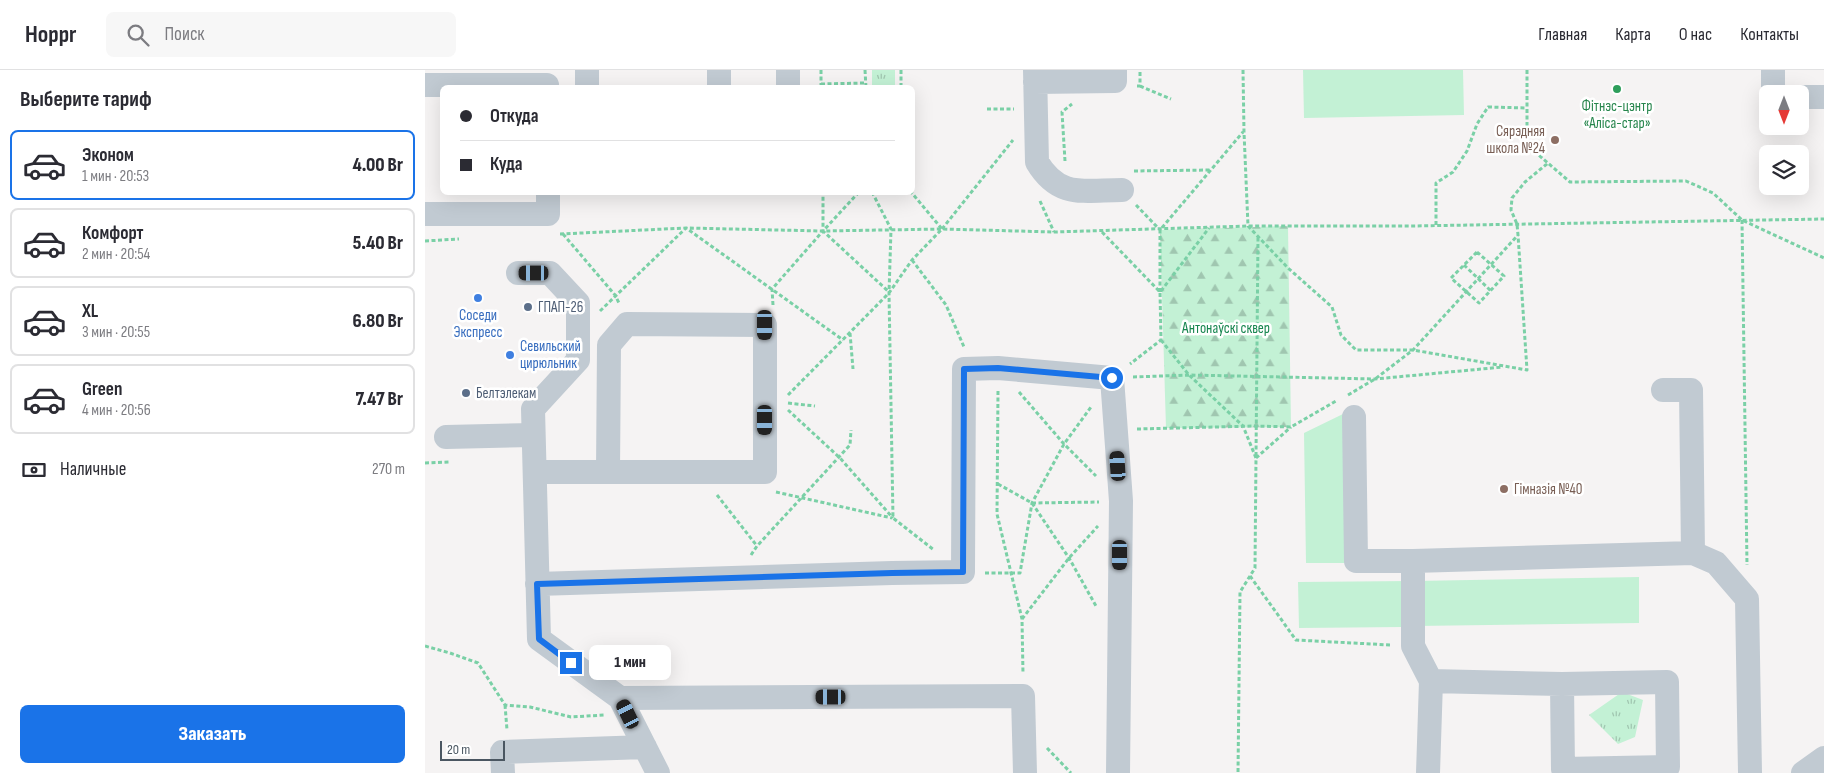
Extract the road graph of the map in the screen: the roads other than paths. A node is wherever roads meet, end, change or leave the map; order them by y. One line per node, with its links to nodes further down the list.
1 (587, 70): 7 (lane)
2 (719, 70): 8 (lane)
3 (788, 70): 9 (lane)
4 (1115, 70): 6 (lane)
5 (1773, 70): 10 (lane)
6 (1035, 76): 15 (lane)
7 (587, 85)
8 (719, 85)
9 (788, 85)
10 (1773, 85)
11 (425, 86): 12 (lane)
12 (440, 86)
13 (1809, 97): 14 (lane)
14 (1824, 97)
15 (1125, 180)
16 (548, 195): 17 (lane)
17 (425, 214)
18 (517, 273): 21 (lane)
19 (1663, 390): 25 (lane)
20 (1354, 417): 26 (lane)
21 (533, 435): 22 (lane); 24 (lane)
22 (446, 437)
23 (608, 471): 23 (lane); 24 (lane)
24 (535, 472): 27 (lane)
25 (1693, 553): 26 (lane); 38 (lane)
26 (1413, 561): 28 (lane)
27 (537, 584): 30 (lane); 36 (lane)
28 (1431, 681): 29 (lane); 37 (lane)
29 (1562, 684): 29 (lane)
30 (624, 706): 31 (lane); 35 (lane)
31 (645, 747): 33 (lane); 34 (lane)
32 (1824, 758): 39 (lane)
33 (503, 773)
34 (657, 773)
35 (1025, 773)
36 (1118, 773)
37 (1428, 773)
38 (1750, 773)
39 (1803, 773)

